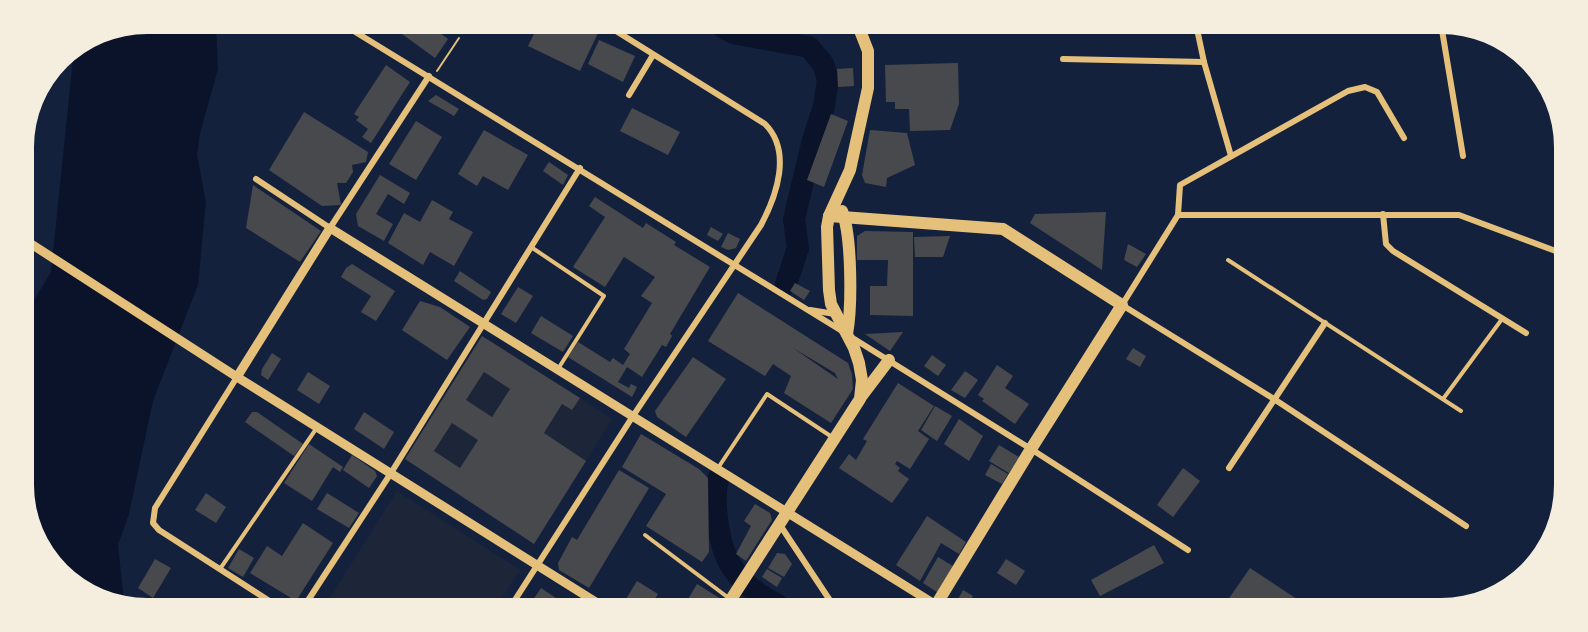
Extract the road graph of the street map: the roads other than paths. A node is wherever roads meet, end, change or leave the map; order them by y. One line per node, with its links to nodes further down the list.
1 (862, 34): 16 (main road)
2 (1198, 34): 8 (street)
3 (1443, 34): 13 (street)
4 (360, 35): 9 (street)
5 (621, 35): 6 (street)
6 (653, 55): 10 (street); 26 (street)
7 (1063, 59): 8 (street)
8 (1204, 62): 12 (street)
9 (431, 77): 14 (street); 21 (street)
10 (629, 95)
11 (1404, 138): 12 (street)
12 (1231, 156): 18 (street)
13 (1463, 156)
14 (580, 168): 23 (street); 26 (street)
15 (256, 179): 21 (street)
16 (837, 199): 19 (main road); 20 (main road)
17 (1383, 214): 18 (street); 24 (street); 30 (street)
18 (1178, 215): 27 (street)
19 (830, 216): 20 (main road); 29 (main road)
20 (844, 217): 27 (main road); 34 (main road)
21 (330, 228): 31 (street); 37 (street)
22 (35, 245): 37 (street)
23 (531, 247): 31 (street); 36 (lane)
24 (1554, 250)
25 (1228, 260): 32 (lane)
26 (734, 264): 28 (street); 42 (street)
27 (1122, 305): 39 (street); 45 (main road)
28 (806, 309): 29 (street); 34 (street)
29 (836, 314): 34 (main road)
30 (1502, 319): 33 (street); 40 (lane)
31 (483, 323): 36 (street); 48 (street)
32 (1325, 323): 39 (street); 40 (lane)
33 (1526, 333)
34 (847, 334): 35 (street); 38 (main road)
35 (889, 360): 38 (main road); 45 (street)
36 (558, 369): 42 (street)
37 (237, 377): 43 (street); 55 (street)
38 (860, 399): 44 (main road)
39 (1274, 399): 46 (street); 51 (street)
40 (1443, 399): 41 (lane)
41 (1461, 411)
42 (633, 416): 47 (street); 54 (street)
43 (317, 427): 48 (street); 55 (lane)
44 (833, 438): 47 (lane); 49 (main road)
45 (1031, 449): 53 (street); 58 (main road)
46 (1230, 468)
47 (718, 469): 49 (street)
48 (391, 473): 54 (street); 60 (street)
49 (787, 512): 50 (main road); 57 (street)
50 (780, 525): 56 (street); 64 (main road)
51 (1466, 526)
52 (645, 535): 63 (lane)
53 (1188, 550)
54 (537, 565): 61 (street); 62 (street)
55 (220, 570): 59 (street)
56 (828, 597)
57 (924, 597)
58 (941, 597)
59 (264, 598)
60 (310, 598)
61 (516, 598)
62 (589, 598)
63 (729, 598)
64 (732, 598)

